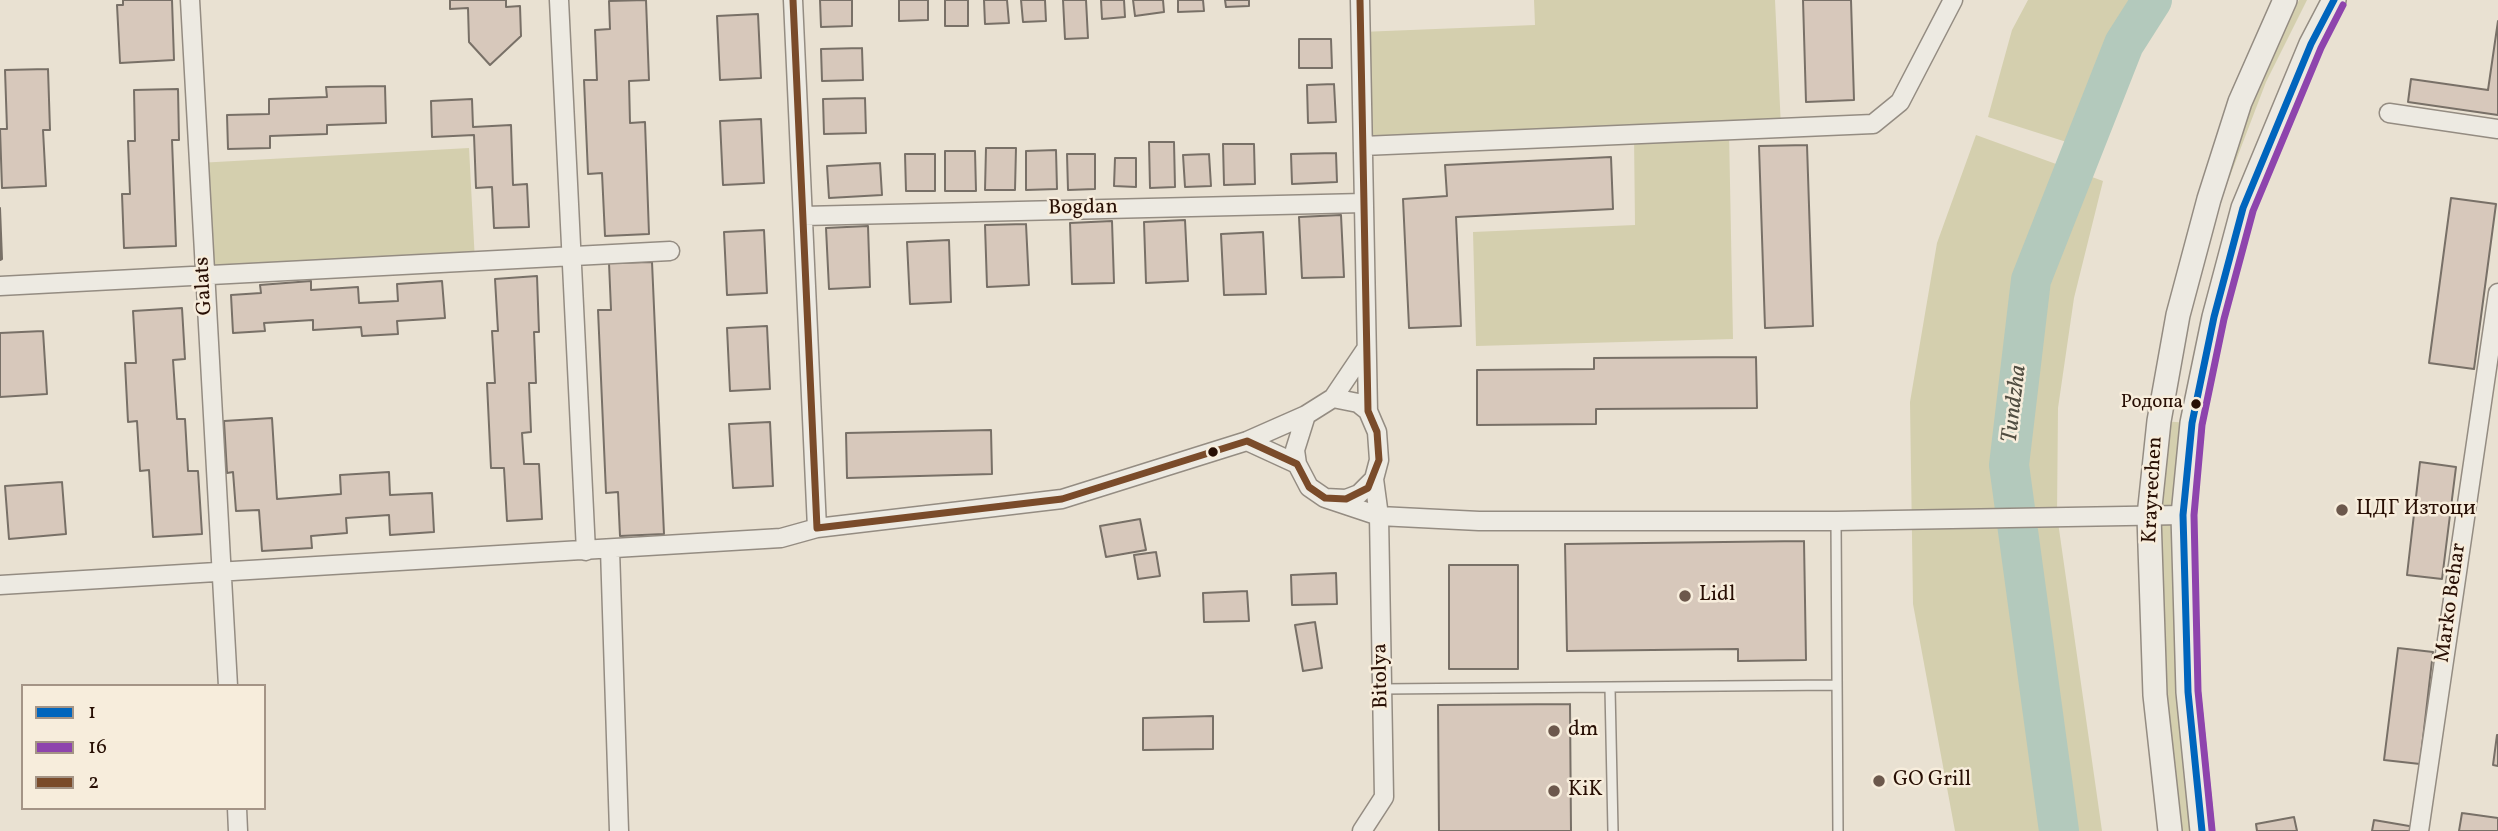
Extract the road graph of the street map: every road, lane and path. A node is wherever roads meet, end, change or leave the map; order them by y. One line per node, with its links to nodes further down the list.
1 (190, 0): 15 (street, Galats)
2 (559, 0): 14 (street)
3 (793, 0): 12 (street)
4 (1360, 0): 10 (street)
5 (1954, 0): 10 (street)
6 (2285, 0): 28 (street, Krayrechen)
7 (2334, 0): 26 (street, Krayrechen)
8 (2389, 113): 9 (street)
9 (2498, 130)
10 (1363, 146): 11 (street)
11 (1364, 203): 12 (street, Bogdan); 18 (street)
12 (803, 216): 30 (street)
13 (670, 251): 14 (street)
14 (572, 257): 15 (street); 32 (street)
15 (204, 276): 16 (street); 33 (street, Galats)
16 (0, 286)
17 (2498, 293): 47 (street, Marko Behar)
18 (1366, 349): 19 (street); 20 (street)
19 (1334, 398): 20 (street); 21 (street)
20 (1368, 411): 24 (street)
21 (1306, 415): 22 (street); 23 (street)
22 (1247, 441): 23 (street); 30 (street)
23 (1297, 464): 25 (street)
24 (1374, 479): 25 (street); 27 (street, Bitolya)
25 (1325, 498): 27 (street)
26 (2183, 515): 28 (street); 46 (street, Krayrechen)
27 (1379, 516): 29 (street); 38 (street, Bitolya)
28 (2150, 516): 29 (street); 45 (street, Krayrechen)
29 (1836, 521): 36 (lane)
30 (817, 528): 31 (street)
31 (610, 549): 32 (street); 41 (street)
32 (586, 551): 33 (street)
33 (219, 571): 34 (street); 35 (street, Galats)
34 (0, 585)
35 (228, 684)
36 (1836, 685): 37 (lane); 44 (lane)
37 (1610, 688): 38 (lane); 43 (lane)
38 (1382, 690): 42 (street, Bitolya)
39 (237, 810): 40 (street)
40 (238, 831)
41 (619, 831)
42 (1362, 831)
43 (1613, 831)
44 (1838, 831)
45 (2170, 831)
46 (2202, 831)
47 (2419, 831)

